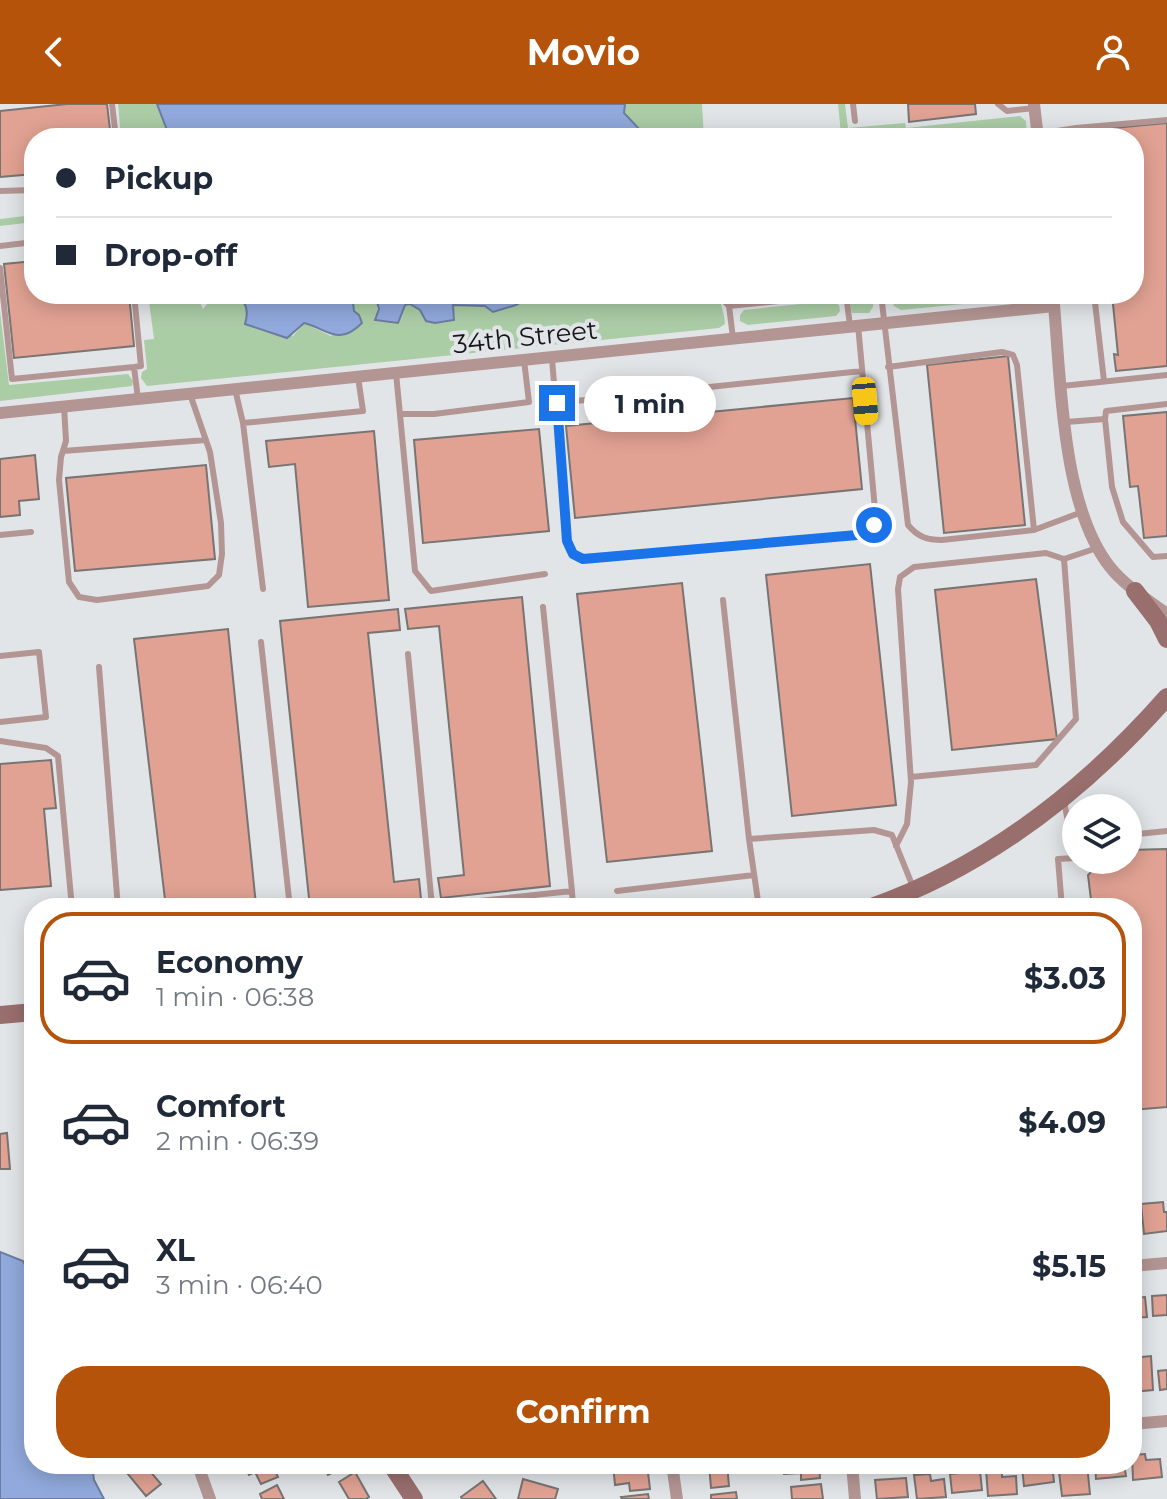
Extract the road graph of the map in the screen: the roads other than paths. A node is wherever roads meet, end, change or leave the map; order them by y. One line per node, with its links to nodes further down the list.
1 (112, 104): 7 (lane)
2 (853, 104): 6 (lane)
3 (998, 104): 4 (lane)
4 (1035, 106): 8 (street)
5 (1167, 120): 9 (lane)
6 (855, 121)
7 (115, 128)
8 (1037, 128)
9 (1076, 128)
10 (24, 190): 11 (lane)
11 (0, 191)
12 (24, 243): 13 (lane)
13 (0, 246)
14 (0, 268): 28 (lane)
15 (135, 304): 28 (lane)
16 (748, 304): 22 (lane)
17 (848, 304): 24 (lane)
18 (882, 304): 23 (lane)
19 (1024, 304): 23 (street, 34th Street)
20 (1054, 304): 35 (street)
21 (1095, 304): 34 (lane)
22 (729, 306): 25 (lane)
23 (884, 323): 24 (street, 34th Street); 29 (lane)
24 (854, 326): 25 (street, 34th Street); 30 (lane)
25 (733, 338): 26 (street, 34th Street)
26 (552, 357): 27 (street, 34th Street); 39 (lane)
27 (524, 360): 31 (street, 34th Street); 43 (lane)
28 (134, 367): 38 (lane)
29 (888, 367): 50 (lane); 50 (lane)
30 (862, 371): 39 (lane); 39 (lane)
31 (396, 373): 33 (street, 34th Street); 43 (lane)
32 (1167, 375): 34 (lane)
33 (358, 377): 36 (street, 34th Street); 46 (lane)
34 (1104, 381): 35 (lane)
35 (1062, 386): 45 (street)
36 (235, 389): 37 (street, 34th Street); 46 (lane)
37 (190, 394): 38 (street, 34th Street); 47 (lane)
38 (138, 399): 41 (street, 34th Street)
39 (557, 403)
40 (1167, 404): 44 (lane)
41 (64, 406): 42 (street, 34th Street); 48 (lane)
42 (0, 413)
43 (400, 414): 56 (lane)
44 (1105, 419): 45 (lane); 54 (lane)
45 (1066, 422): 49 (street)
46 (243, 423): 57 (lane)
47 (206, 440): 48 (lane); 48 (lane)
48 (63, 451)
49 (1082, 512): 50 (lane); 53 (street)
50 (1034, 530)
51 (31, 532): 52 (lane)
52 (0, 535)
53 (1098, 548): 55 (lane); 58 (street)
54 (1167, 556)
55 (1064, 559): 70 (lane); 70 (lane)
56 (545, 574)
57 (263, 589)
58 (1135, 591): 61 (street); 62 (street)
59 (723, 600): 75 (lane)
60 (543, 607): 79 (lane)
61 (1167, 614)
62 (1167, 639)
63 (261, 642): 84 (lane)
64 (408, 654): 85 (lane)
65 (0, 656): 68 (lane)
66 (99, 667): 83 (lane)
67 (1167, 697): 71 (street)
68 (0, 722)
69 (0, 741): 82 (lane)
70 (911, 777): 76 (lane)
71 (1066, 794)
72 (1062, 798): 81 (street)
73 (1167, 831): 74 (lane)
74 (1142, 834)
75 (749, 839): 76 (lane); 78 (lane)
76 (896, 846): 81 (lane)
77 (1062, 859): 90 (lane)
78 (754, 875): 80 (lane); 88 (lane)
79 (572, 891): 86 (lane); 87 (lane)
80 (617, 891)
81 (915, 891): 89 (street)
82 (71, 898)
83 (117, 898)
84 (289, 898)
85 (431, 898)
86 (511, 898)
87 (572, 898)
88 (757, 898)
89 (896, 898)
90 (1061, 898)
91 (24, 1013): 92 (street)
92 (0, 1015)
93 (1167, 1263): 94 (street)
94 (1142, 1265)
95 (1167, 1421): 96 (street)
96 (1142, 1423)
97 (201, 1474): 101 (street)
98 (398, 1474): 102 (street)
99 (673, 1474): 103 (street)
100 (853, 1474): 104 (street)
101 (210, 1499)
102 (414, 1499)
103 (677, 1499)
104 (855, 1499)

